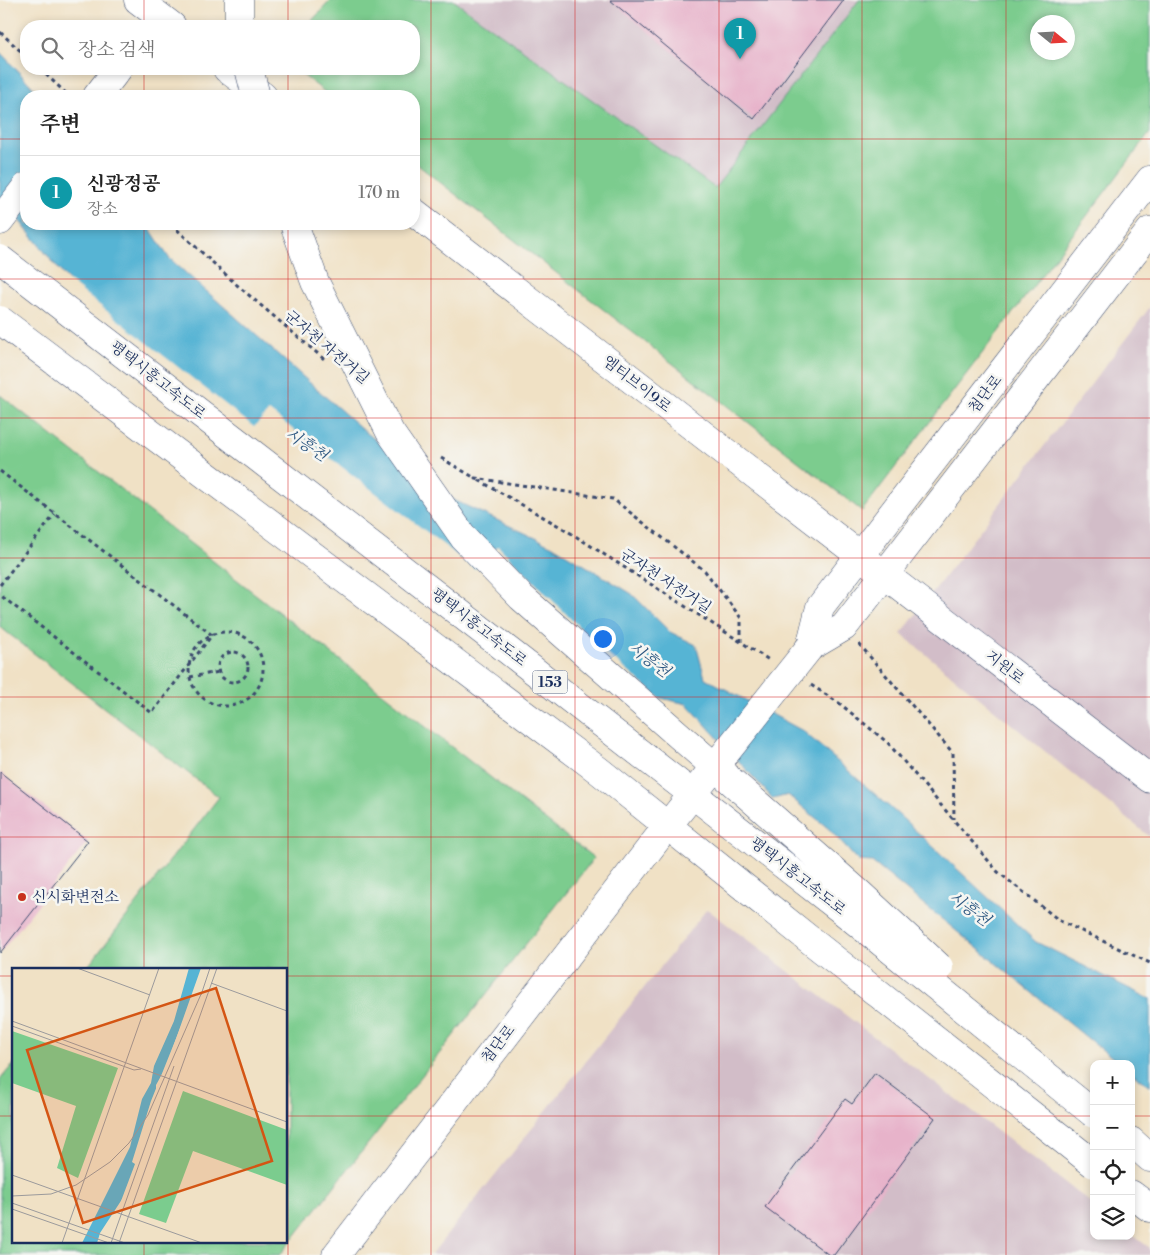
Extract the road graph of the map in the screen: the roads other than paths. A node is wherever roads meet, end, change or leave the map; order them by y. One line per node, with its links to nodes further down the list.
1 (239, 0): 2 (main road)
2 (239, 20)
3 (113, 75): 6 (main road)
4 (235, 75): 8 (main road)
5 (251, 75): 7 (main road, bridge)
6 (101, 90)
7 (254, 90)
8 (255, 90)
9 (1150, 180): 17 (main road, 첨단로)
10 (20, 195): 12 (main road)
11 (420, 217): 17 (main road, 엠티브이9로)
12 (0, 221)
13 (296, 230): 21 (main road, bridge)
14 (1150, 231): 18 (main road, 첨단로)
15 (0, 259): 22 (main road, 평택시흥고속도로 / 153, bridge)
16 (0, 320): 25 (main road, 153, bridge)
17 (860, 555): 18 (main road, 지원로); 19 (main road, 첨단로)
18 (885, 574): 19 (main road, 첨단로); 20 (main road, 지원로)
19 (810, 647): 28 (main road, 첨단로, bridge)
20 (1150, 779)
21 (1092, 1105)
22 (1090, 1111)
23 (1135, 1146): 24 (main road)
24 (1150, 1159)
25 (1090, 1161)
26 (1132, 1195): 27 (main road)
27 (1150, 1208)
28 (336, 1255)

